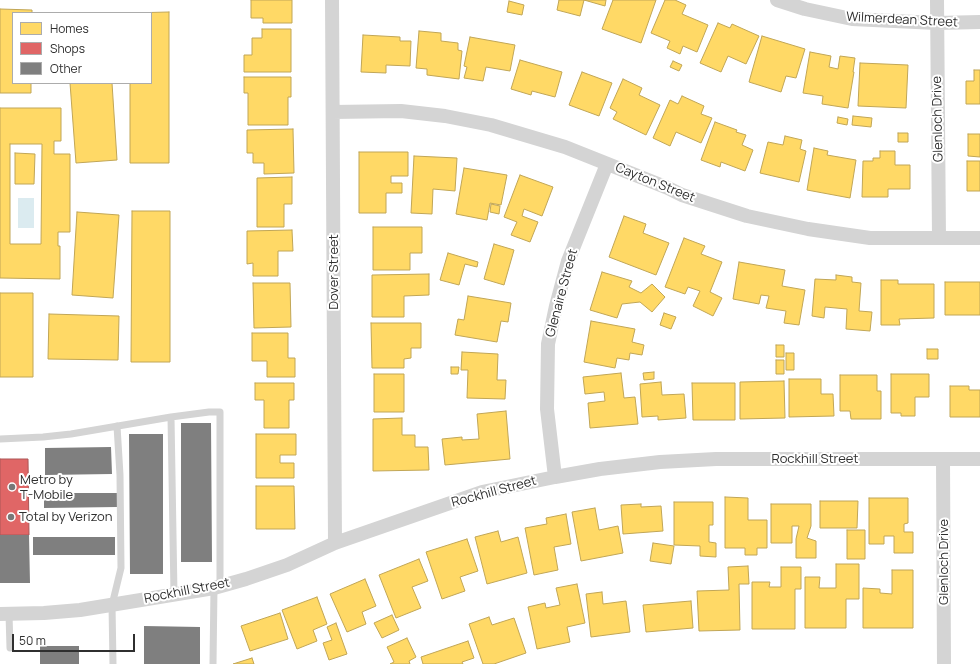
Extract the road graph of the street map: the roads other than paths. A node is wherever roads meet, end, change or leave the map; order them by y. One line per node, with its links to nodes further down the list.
1 (332, 0): 6 (street, Dover Street)
2 (777, 0): 5 (street, Wilmerdean Street)
3 (937, 0): 5 (street, Glenloch Drive)
4 (980, 22): 5 (street, Wilmerdean Street)
5 (937, 23): 8 (street, Glenloch Drive)
6 (333, 112): 7 (street, Cayton Street); 16 (street, Dover Street)
7 (607, 164): 8 (street, Cayton Street); 15 (street, Glenaire Street)
8 (939, 238): 9 (street, Cayton Street)
9 (980, 238)
10 (171, 417): 11 (lane); 17 (lane); 18 (lane)
11 (117, 426): 12 (lane); 19 (lane)
12 (0, 438)
13 (943, 459): 14 (street, Rockhill Street); 15 (street, Rockhill Street); 24 (street, Glenloch Drive)
14 (980, 459)
15 (555, 476): 16 (street, Rockhill Street)
16 (335, 543): 17 (street, Rockhill Street)
17 (217, 587): 18 (street, Rockhill Street); 23 (lane)
18 (174, 594): 19 (street, Rockhill Street)
19 (112, 605): 20 (street, Rockhill Street); 22 (lane)
20 (5, 614): 21 (lane)
21 (10, 648)
22 (113, 664)
23 (214, 664)
24 (944, 664)

